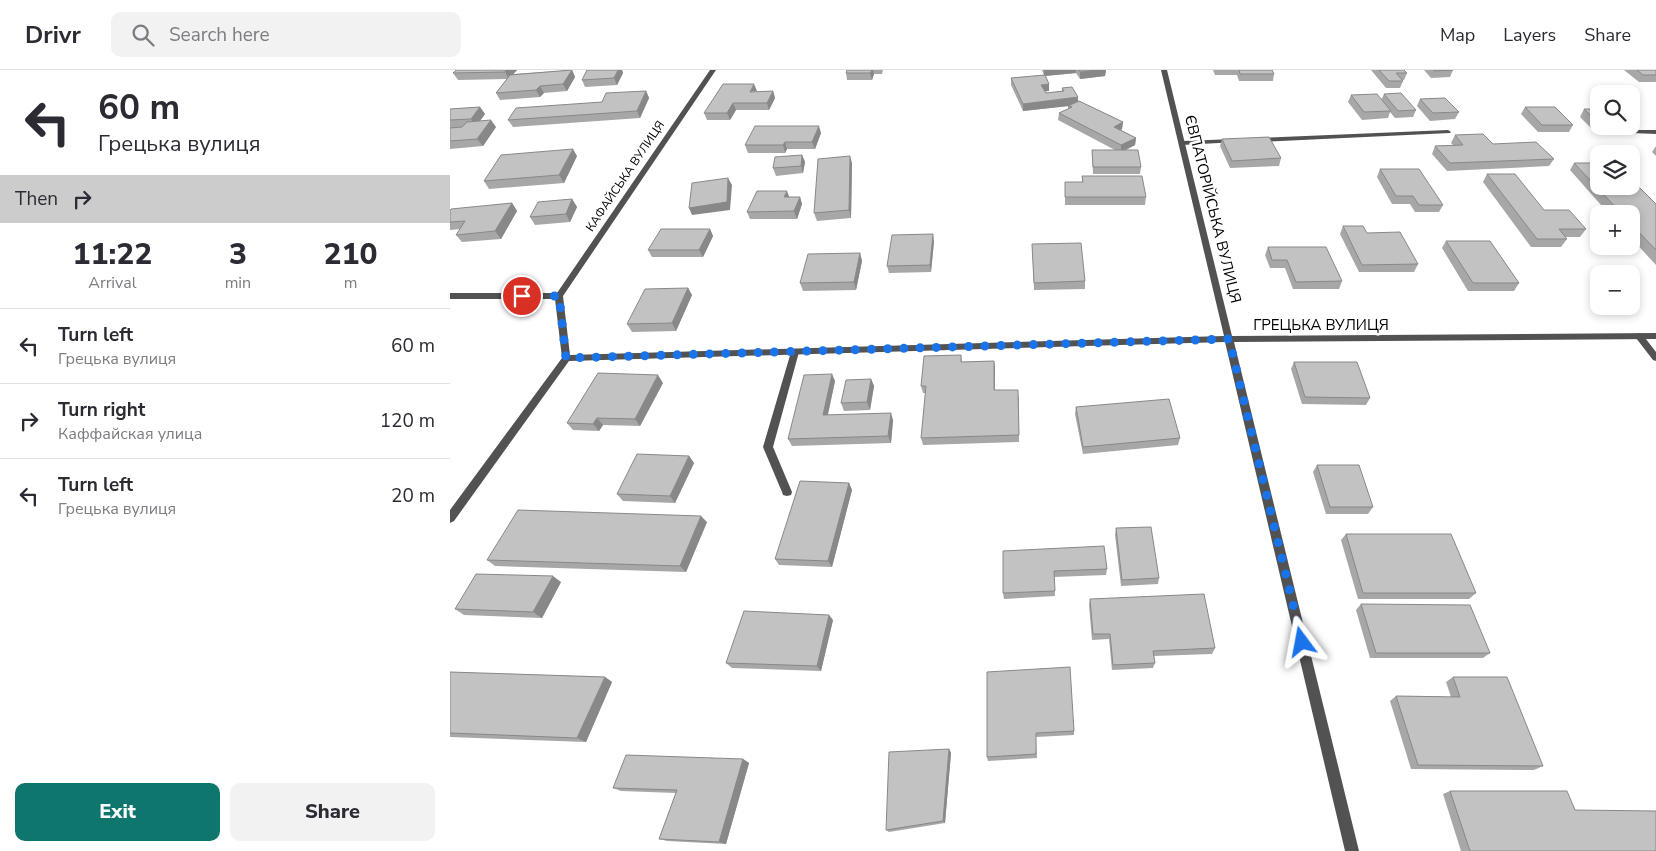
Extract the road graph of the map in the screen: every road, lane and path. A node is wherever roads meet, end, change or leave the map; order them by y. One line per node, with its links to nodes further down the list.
1 (713, 70): 10 (street, КАФАЙСЬКА ВУЛИЦЯ)
2 (1164, 70): 8 (street, ЄВПАТОРІЙСЬКА ВУЛИЦЯ)
3 (1448, 132): 7 (street)
4 (1640, 132): 5 (street)
5 (1656, 132)
6 (1241, 140): 8 (street)
7 (1251, 140)
8 (1182, 143): 13 (street, ЄВПАТОРІЙСЬКА ВУЛИЦЯ)
9 (450, 296): 10 (street)
10 (559, 296): 15 (street)
11 (1639, 336): 12 (street, ГРЕЦЬКА ВУЛИЦЯ); 13 (street, ГРЕЦЬКА ВУЛИЦЯ); 16 (street)
12 (1656, 336)
13 (1229, 339): 14 (street, ГРЕЦЬКА ВУЛИЦЯ); 19 (street, ЄВПАТОРІЙСЬКА ВУЛИЦЯ)
14 (795, 352): 15 (street, ГРЕЦЬКА ВУЛИЦЯ); 17 (street)
15 (566, 358): 18 (street)
16 (1656, 358)
17 (787, 492)
18 (450, 518)
19 (1352, 851)

